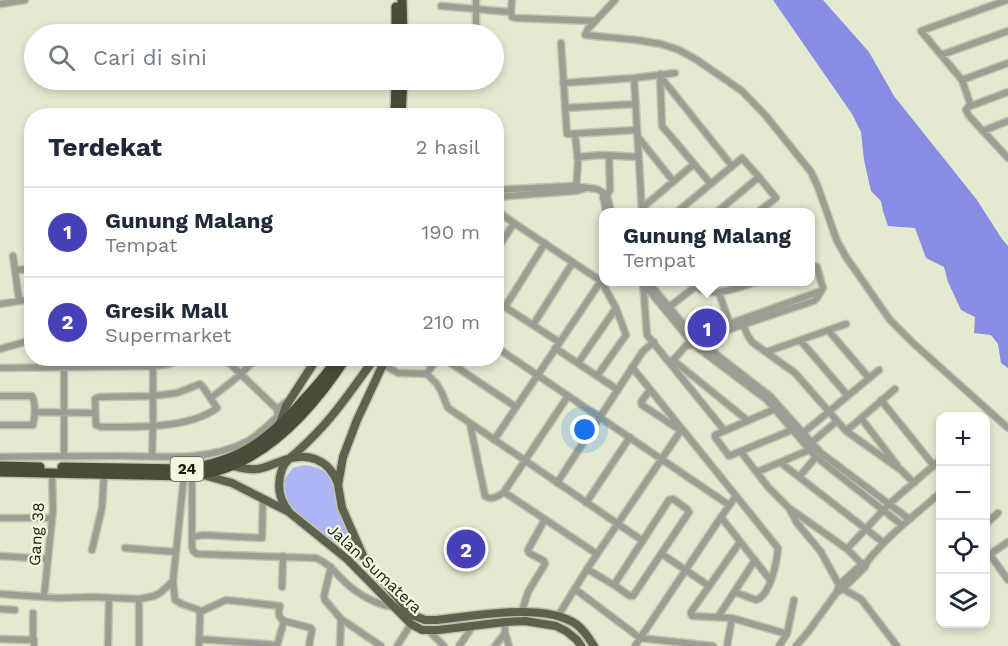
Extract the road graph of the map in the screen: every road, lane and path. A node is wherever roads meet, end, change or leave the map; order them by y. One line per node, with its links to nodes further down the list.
1 (25, 0): 8 (street)
2 (396, 0): 14 (highway)
3 (402, 0): 15 (highway)
4 (476, 0): 11 (street)
5 (512, 0): 12 (street)
6 (615, 0): 13 (street)
7 (1006, 0): 19 (street)
8 (14, 1): 9 (street)
9 (0, 4)
10 (441, 6): 11 (street)
11 (477, 9): 12 (street); 16 (street)
12 (511, 12): 13 (street)
13 (595, 21): 145 (street)
14 (396, 24)
15 (403, 24)
16 (476, 24)
17 (1008, 31): 19 (street)
18 (561, 43): 25 (street)
19 (941, 55): 24 (street)
20 (1008, 63): 24 (street)
21 (675, 73): 22 (street)
22 (660, 75): 23 (street); 42 (street); 43 (street)
23 (634, 78): 25 (street); 28 (street)
24 (962, 80): 29 (street)
25 (563, 83): 32 (street)
26 (399, 92): 30 (highway); 31 (highway)
27 (1008, 92): 29 (street)
28 (636, 104): 32 (street); 35 (street)
29 (971, 106): 34 (street)
30 (396, 108)
31 (400, 108)
32 (565, 108): 36 (street)
33 (1008, 121): 34 (street)
34 (982, 131): 37 (street)
35 (637, 133): 36 (street); 40 (street); 45 (street)
36 (575, 134): 38 (street)
37 (1005, 151): 41 (street)
38 (577, 157): 39 (street); 47 (street)
39 (609, 157): 40 (street); 51 (street)
40 (639, 157): 54 (street)
41 (1008, 158)
42 (694, 164): 45 (street); 46 (street)
43 (732, 166): 44 (street); 46 (street)
44 (759, 177): 57 (street); 58 (street)
45 (673, 182): 55 (street)
46 (711, 184): 56 (street)
47 (576, 189): 49 (street); 51 (street)
48 (504, 192): 49 (street)
49 (510, 193): 50 (street)
50 (504, 195)
51 (604, 195): 52 (street); 53 (street)
52 (605, 208)
53 (609, 208)
54 (642, 208)
55 (644, 208)
56 (683, 208)
57 (723, 208)
58 (766, 208)
59 (504, 216): 60 (street)
60 (514, 223): 61 (street); 62 (street)
61 (504, 238)
62 (545, 243): 64 (street); 81 (street)
63 (13, 256): 67 (street)
64 (573, 262): 68 (street); 85 (street)
65 (815, 266): 76 (street)
66 (24, 269): 67 (street)
67 (15, 270): 78 (street)
68 (599, 280)
69 (599, 284): 93 (street)
70 (604, 286): 83 (street)
71 (643, 286): 91 (street)
72 (646, 286): 92 (street)
73 (651, 286): 82 (street)
74 (744, 286): 77 (street)
75 (695, 287): 77 (street); 82 (street)
76 (822, 291): 86 (street); 87 (street)
77 (719, 294): 87 (street)
78 (19, 300): 79 (street); 80 (street)
79 (24, 300)
80 (0, 304)
81 (505, 307): 85 (street)
82 (669, 307): 92 (street)
83 (616, 308): 98 (street); 118 (street)
84 (846, 324): 88 (street)
85 (532, 325): 93 (street)
86 (743, 325): 87 (street); 95 (street)
87 (731, 326): 92 (street)
88 (828, 330): 89 (street); 119 (street)
89 (800, 340): 95 (street); 126 (street)
90 (24, 342): 94 (street)
91 (654, 342): 97 (street); 111 (street)
92 (693, 342): 97 (street); 132 (street); 151 (street)
93 (557, 345): 98 (street); 117 (street)
94 (0, 349)
95 (766, 351): 135 (street)
96 (504, 352): 117 (street)
97 (671, 361): 139 (street); 147 (street)
98 (578, 363): 118 (street)
99 (153, 366): 110 (street); 124 (street)
100 (232, 366): 116 (street)
101 (248, 366): 116 (street)
102 (312, 366): 128 (main road)
103 (335, 366): 144 (highway, 24)
104 (337, 366): 153 (highway, 24)
105 (374, 366): 161 (main road)
106 (377, 366): 179 (main road, Jalan Sumatera)
107 (388, 366): 115 (street)
108 (432, 366): 115 (street)
109 (455, 366): 130 (street)
110 (94, 367): 113 (street)
111 (632, 367): 121 (street); 122 (street)
112 (0, 368): 113 (street)
113 (64, 368): 133 (street)
114 (879, 370): 119 (street)
115 (427, 374): 141 (street)
116 (240, 375): 127 (street); 131 (street)
117 (537, 375): 125 (street); 130 (street)
118 (597, 376): 121 (street)
119 (869, 378): 126 (street)
120 (895, 388): 129 (street)
121 (618, 390): 137 (street)
122 (650, 390): 146 (street); 146 (street)
123 (0, 396): 134 (street)
124 (153, 396): 127 (street); 136 (street); 143 (street)
125 (568, 396): 137 (street); 162 (street)
126 (848, 396): 135 (street)
127 (211, 398): 143 (street)
128 (290, 399): 131 (street); 144 (main road)
129 (881, 400): 138 (street); 165 (street)
130 (516, 407): 152 (street)
131 (277, 408): 157 (street)
132 (775, 409): 139 (street); 148 (street)
133 (64, 411): 134 (street); 136 (street); 156 (street)
134 (35, 412): 142 (street)
135 (829, 412): 140 (street); 151 (street)
136 (95, 413): 143 (street)
137 (601, 417): 150 (street); 177 (street)
138 (861, 418): 149 (street); 169 (street)
139 (747, 420): 147 (street)
140 (837, 422): 149 (street); 151 (street)
141 (470, 424): 152 (street); 180 (street)
142 (0, 425)
143 (153, 426): 157 (street)
144 (279, 426): 164 (highway, 24)
145 (1008, 428)
146 (681, 430): 160 (street); 181 (street)
147 (724, 430): 155 (street)
148 (792, 430): 151 (street); 155 (street)
149 (846, 431): 169 (street)
150 (630, 437): 160 (street); 184 (street)
151 (806, 439): 154 (street); 185 (street)
152 (494, 440): 162 (street)
153 (261, 450): 164 (highway, 24); 167 (main road)
154 (809, 450): 159 (street); 163 (street)
155 (741, 452): 171 (street)
156 (64, 456): 157 (street); 158 (street)
157 (152, 456)
158 (0, 457)
159 (816, 457): 175 (street); 188 (street)
160 (662, 458): 186 (street); 197 (street)
161 (287, 459): 167 (main road); 179 (main road); 189 (main road)
162 (525, 462): 177 (street); 180 (street)
163 (780, 463): 171 (street); 175 (street)
164 (227, 464): 167 (main road); 168 (highway, 24); 174 (highway, 24); 176 (main road)
165 (934, 465): 178 (street)
166 (0, 466): 168 (highway, 24)
167 (268, 466)
168 (28, 470): 170 (highway, 24); 172 (highway, 24)
169 (901, 470): 178 (street)
170 (0, 472)
171 (758, 472): 187 (street)
172 (52, 473): 173 (highway, 24); 192 (street, Gang 38)
173 (104, 475): 174 (highway, 24); 207 (street)
174 (192, 475): 176 (main road, Jalan Sumatera); 200 (street); 209 (street)
175 (799, 477): 199 (street)
176 (232, 483): 182 (main road, Jalan Sumatera)
177 (557, 483): 184 (street)
178 (914, 483): 185 (street)
179 (338, 485): 221 (main road, Jalan Sumatera)
180 (504, 492): 194 (street)
181 (736, 497): 186 (street); 224 (street)
182 (263, 499): 189 (main road, Jalan Sumatera); 200 (street)
183 (936, 499): 195 (street)
184 (586, 503): 197 (street)
185 (889, 504): 188 (street); 195 (street)
186 (729, 505): 191 (street)
187 (789, 508): 206 (street); 230 (street)
188 (883, 510): 198 (street); 199 (street)
189 (290, 513): 225 (main road, Jalan Sumatera)
190 (998, 513): 196 (street)
191 (721, 517): 202 (street); 220 (street)
192 (51, 518): 193 (street); 215 (street, Gang 38)
193 (0, 519)
194 (545, 519): 210 (street); 240 (street)
195 (909, 519): 198 (street)
196 (990, 520)
197 (617, 524): 201 (street); 210 (street)
198 (902, 525): 204 (street)
199 (866, 528): 204 (street); 206 (street)
200 (192, 537): 214 (street)
201 (643, 541): 211 (street); 226 (street)
202 (740, 542): 216 (street); 227 (street)
203 (1008, 542): 208 (street)
204 (884, 543): 217 (street)
205 (125, 548): 209 (street)
206 (847, 549): 217 (street)
207 (92, 550)
208 (990, 551)
209 (176, 552): 223 (street)
210 (597, 554): 219 (street)
211 (662, 554): 220 (street); 226 (street)
212 (990, 555): 222 (street)
213 (0, 556): 215 (street)
214 (283, 556): 218 (street); 228 (street)
215 (48, 559): 233 (street, Gang 38)
216 (755, 560): 224 (street); 231 (street)
217 (864, 564): 230 (street)
218 (331, 567): 237 (street); 246 (street)
219 (587, 568): 226 (street); 229 (street)
220 (686, 570): 227 (street); 254 (street)
221 (378, 576): 225 (main road); 240 (main road, Jalan Sumatera)
222 (1007, 577)
223 (172, 581): 235 (street); 241 (street)
224 (771, 581): 231 (street)
225 (370, 582): 237 (main road, Jalan Sumatera)
226 (614, 585)
227 (709, 586): 244 (street)
228 (282, 587)
229 (575, 589): 243 (street); 254 (street)
230 (840, 589): 276 (street); 277 (street)
231 (735, 592): 244 (street)
232 (0, 594): 233 (street)
233 (44, 597): 234 (street)
234 (109, 598): 235 (street); 259 (street)
235 (139, 599): 260 (street)
236 (794, 600): 253 (street)
237 (395, 607): 249 (main road, Jalan Sumatera)
238 (0, 609): 239 (street)
239 (15, 610)
240 (522, 611): 243 (main road, Jalan Sumatera)
241 (200, 612): 247 (street); 257 (street)
242 (33, 613): 256 (street)
243 (558, 616): 271 (main road, Jalan Sumatera)
244 (718, 617): 245 (street)
245 (732, 618): 253 (street); 274 (street)
246 (341, 619): 263 (street); 264 (street)
247 (284, 621): 261 (street); 262 (street)
248 (505, 622): 250 (main road, Jalan Sumatera); 252 (street); 270 (main road, Jalan Sumatera)
249 (411, 624): 251 (main road, Jalan Sumatera); 265 (street)
250 (473, 625): 251 (main road, Jalan Sumatera); 267 (street)
251 (428, 630): 266 (street)
252 (505, 633): 268 (street); 269 (street)
253 (787, 634): 275 (street)
254 (640, 638): 272 (street); 273 (street)
255 (3, 641): 256 (street)
256 (33, 643)
257 (199, 643): 258 (street)
258 (250, 645): 261 (street)
259 (108, 646)
260 (139, 646)
261 (277, 646)
262 (309, 646)
263 (340, 646)
264 (381, 646)
265 (397, 646)
266 (444, 646)
267 (459, 646)
268 (495, 646)
269 (509, 646)
270 (581, 646)
271 (594, 646)
272 (635, 646)
273 (712, 646)
274 (727, 646)
275 (779, 646)
276 (796, 646)
277 (897, 646)

